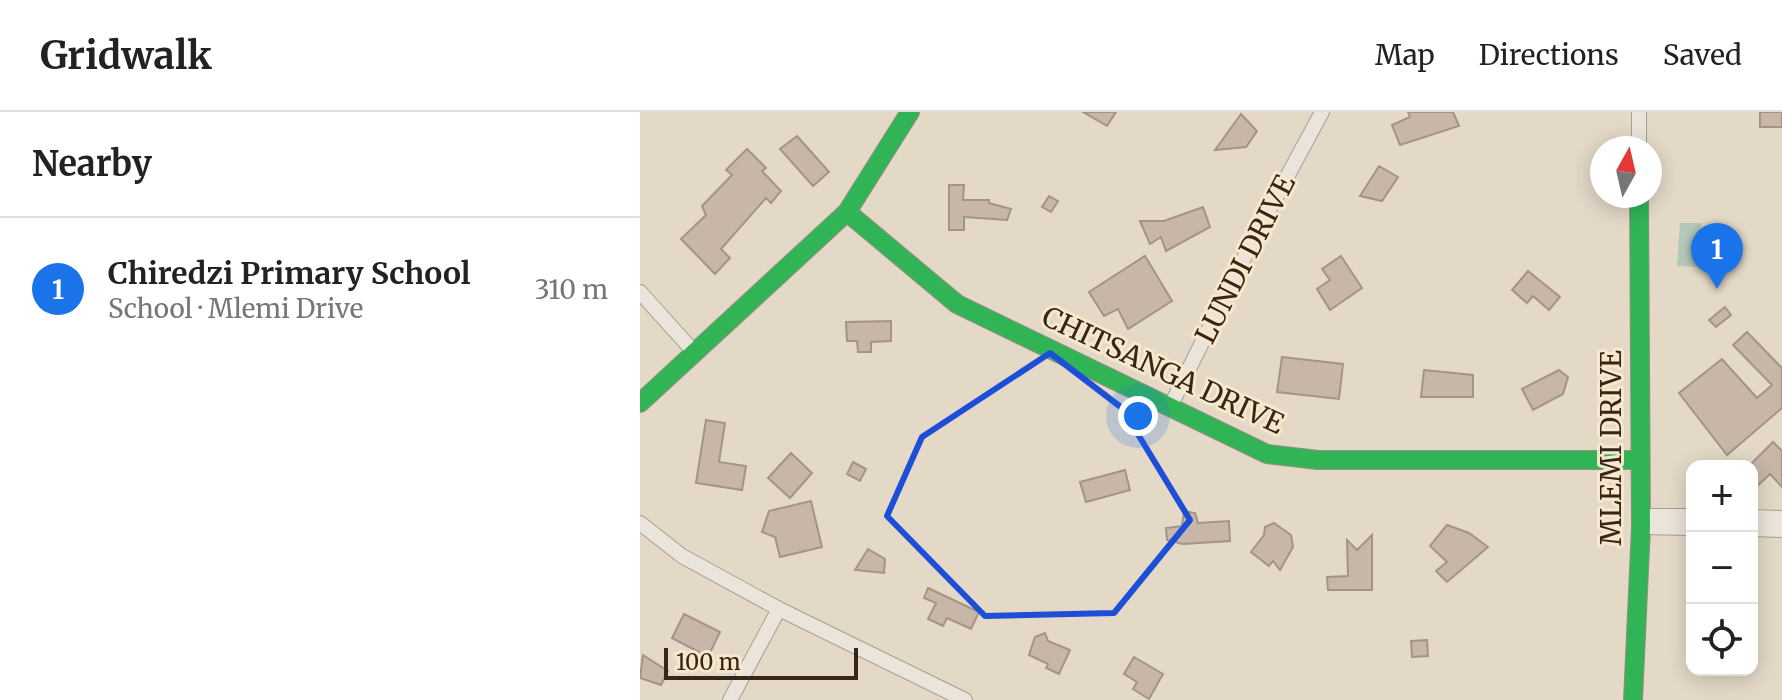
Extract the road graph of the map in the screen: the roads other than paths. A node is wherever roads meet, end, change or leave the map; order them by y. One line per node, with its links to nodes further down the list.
1 (910, 112): 6 (street)
2 (1322, 112): 10 (street, LUNDI DRIVE)
3 (1639, 112): 4 (street)
4 (1639, 136)
5 (1639, 208): 11 (street, MLEMI DRIVE)
6 (847, 212): 8 (street); 10 (street, CHITSANGA DRIVE)
7 (640, 292): 8 (street)
8 (694, 352): 9 (street)
9 (640, 403)
10 (1170, 407): 11 (street, CHITSANGA DRIVE)
11 (1639, 460): 15 (street, MLEMI DRIVE)
12 (1686, 517): 15 (street)
13 (1758, 517): 14 (street)
14 (1782, 518)
15 (1640, 521): 17 (street); 23 (street, MLEMI DRIVE)
16 (640, 523): 20 (street)
17 (1686, 527)
18 (1758, 529): 19 (street)
19 (1782, 530)
20 (779, 609): 21 (street); 22 (street)
21 (730, 700)
22 (965, 700)
23 (1633, 700)

